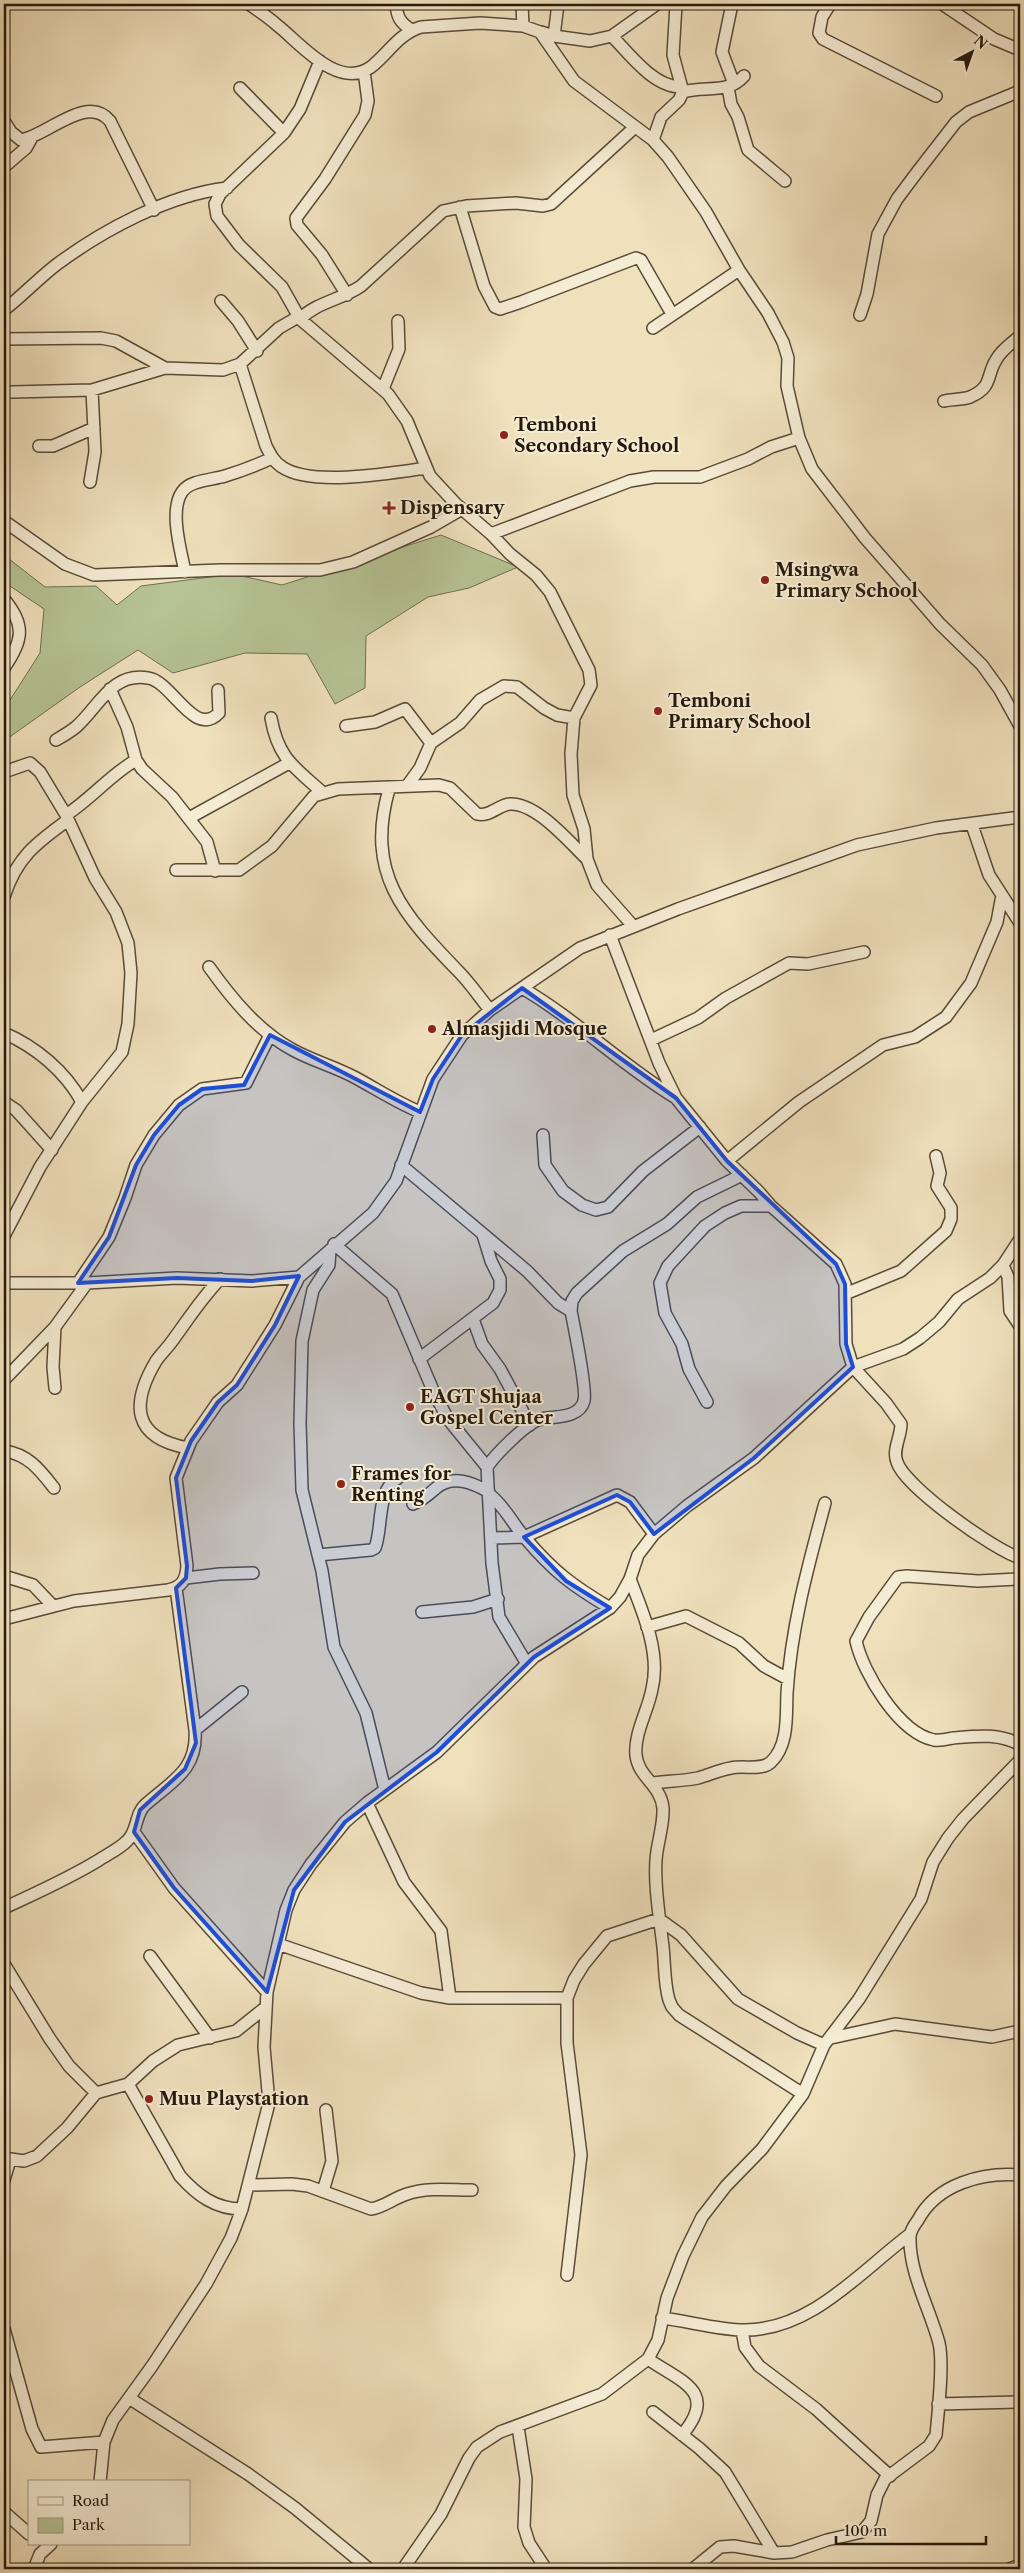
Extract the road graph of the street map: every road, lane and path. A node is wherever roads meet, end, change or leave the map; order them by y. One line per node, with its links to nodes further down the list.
1 (250, 4): 16 (street)
2 (396, 4): 11 (street)
3 (522, 4): 10 (street)
4 (558, 4): 13 (street)
5 (657, 4): 14 (street)
6 (676, 4): 21 (street)
7 (732, 4): 19 (street)
8 (830, 4): 23 (street)
9 (942, 4): 15 (street)
10 (523, 26): 11 (street); 12 (street)
11 (412, 30): 17 (street)
12 (540, 32): 13 (street); 25 (street)
13 (554, 36): 14 (street)
14 (612, 36): 21 (street)
15 (1020, 50)
16 (320, 61): 17 (street); 26 (street)
17 (364, 71): 35 (street)
18 (744, 76): 19 (street)
19 (731, 85): 21 (street); 30 (street)
20 (240, 88): 26 (street)
21 (682, 90): 28 (street)
22 (1020, 91): 39 (street)
23 (936, 96)
24 (4, 121): 27 (street)
25 (635, 127): 28 (street); 32 (street)
26 (284, 133): 31 (street)
27 (31, 139): 29 (street); 33 (street)
28 (653, 140): 34 (street)
29 (4, 167)
30 (785, 181)
31 (227, 188): 33 (street); 40 (street)
32 (460, 207): 35 (street); 38 (street)
33 (154, 210): 37 (street)
34 (739, 270): 38 (street); 53 (street)
35 (347, 295): 40 (street)
36 (221, 301): 45 (street)
37 (4, 310)
38 (672, 314): 42 (street)
39 (860, 315)
40 (299, 318): 45 (street); 48 (street)
41 (398, 321): 48 (street)
42 (653, 328)
43 (1020, 336): 51 (street)
44 (4, 338): 47 (street)
45 (257, 351): 46 (street)
46 (240, 364): 47 (street); 55 (street)
47 (165, 368): 49 (street)
48 (383, 389): 56 (street)
49 (92, 390): 50 (street); 52 (street)
50 (12, 392)
51 (944, 401)
52 (94, 428): 54 (street); 57 (street)
53 (799, 438): 60 (street); 69 (street)
54 (39, 446)
55 (272, 458): 56 (street); 61 (street)
56 (426, 468): 58 (street)
57 (90, 482)
58 (462, 509): 60 (street); 61 (street)
59 (4, 520): 61 (street)
60 (491, 534): 67 (street)
61 (185, 572)
62 (4, 600): 63 (street)
63 (4, 668)
64 (110, 689): 65 (street); 70 (street); 72 (street)
65 (218, 690)
66 (271, 718): 73 (street)
67 (574, 718): 71 (street); 82 (street)
68 (346, 726): 71 (street)
69 (1020, 726)
70 (56, 740)
71 (431, 743): 75 (street)
72 (136, 760): 79 (street); 80 (street)
73 (290, 763): 77 (street); 80 (street)
74 (4, 772): 79 (street)
75 (407, 786): 76 (street); 82 (street)
76 (389, 788): 77 (street); 93 (street)
77 (322, 792): 84 (street)
78 (1020, 817): 81 (street)
79 (67, 818): 86 (street); 99 (street)
80 (188, 818): 84 (street)
81 (972, 825): 85 (street); 88 (street)
82 (587, 859): 88 (street)
83 (176, 870): 84 (street)
84 (215, 871)
85 (1002, 895): 87 (street); 105 (street)
86 (4, 897)
87 (1020, 923)
88 (633, 926): 89 (street)
89 (610, 935): 92 (street); 96 (street)
90 (864, 952): 96 (street)
91 (209, 967): 95 (street)
92 (522, 988): 93 (street); 97 (street)
93 (490, 1010): 100 (street)
94 (4, 1034): 99 (street)
95 (270, 1035): 100 (street); 117 (street)
96 (651, 1040): 97 (street)
97 (676, 1098): 101 (street)
98 (4, 1102): 103 (street)
99 (82, 1102): 103 (street)
100 (420, 1112): 106 (street)
101 (700, 1127): 102 (street); 105 (street)
102 (543, 1136)
103 (52, 1150): 110 (street)
104 (936, 1156): 118 (street)
105 (726, 1162): 107 (street)
106 (401, 1165): 109 (street); 112 (street)
107 (742, 1176): 108 (street); 119 (street)
108 (771, 1206): 118 (street); 127 (street)
109 (483, 1234): 119 (street); 120 (street)
110 (4, 1236)
111 (1020, 1239): 113 (street)
112 (332, 1247): 114 (street); 123 (street); 140 (street)
113 (1003, 1265): 121 (street); 124 (street)
114 (299, 1277): 115 (street); 129 (street)
115 (220, 1279): 117 (street); 129 (street)
116 (4, 1283): 117 (street)
117 (82, 1283): 122 (street)
118 (845, 1294): 124 (street)
119 (571, 1311): 128 (street)
120 (473, 1319): 123 (street); 128 (street)
121 (1020, 1326)
122 (55, 1327): 125 (street); 126 (street)
123 (420, 1359): 131 (street)
124 (853, 1367): 137 (street); 141 (street)
125 (4, 1380)
126 (55, 1388)
127 (706, 1402)
128 (530, 1425): 131 (street)
129 (188, 1448): 145 (street)
130 (4, 1451): 133 (street)
131 (487, 1467): 134 (street)
132 (398, 1478): 140 (street)
133 (54, 1488)
134 (489, 1493): 136 (street); 138 (street); 139 (street)
135 (825, 1503): 156 (street)
136 (413, 1504)
137 (654, 1534): 139 (street); 147 (street)
138 (492, 1538): 139 (street); 149 (street)
139 (524, 1538): 151 (street)
140 (318, 1555): 162 (street)
141 (1018, 1557): 142 (street)
142 (1020, 1572)
143 (253, 1574): 145 (street)
144 (4, 1576): 150 (street)
145 (186, 1578): 148 (street)
146 (1020, 1579): 159 (street)
147 (630, 1580): 151 (street); 154 (street)
148 (176, 1588): 150 (street); 158 (street)
149 (498, 1599): 152 (street); 155 (street)
150 (53, 1606): 153 (street)
151 (610, 1608): 155 (street)
152 (422, 1612)
153 (4, 1619)
154 (646, 1627): 156 (street); 161 (street)
155 (527, 1664): 162 (street)
156 (788, 1679): 161 (street)
157 (242, 1692): 158 (street)
158 (195, 1730): 164 (street)
159 (1020, 1745)
160 (1020, 1760): 176 (street)
161 (652, 1783): 166 (street)
162 (386, 1790): 163 (street)
163 (367, 1803): 167 (street); 171 (street)
164 (134, 1832): 165 (street); 170 (street)
165 (4, 1908)
166 (659, 1919): 172 (street); 176 (street); 179 (street)
167 (278, 1944): 170 (street); 171 (street)
168 (150, 1956): 175 (street)
169 (4, 1964): 178 (street)
170 (267, 1992): 173 (street)
171 (450, 1998): 172 (street)
172 (567, 1998): 189 (street)
173 (266, 2006): 175 (street); 184 (street)
174 (1020, 2031): 176 (street)
175 (210, 2038): 177 (street)
176 (828, 2041): 179 (street)
177 (128, 2084): 178 (street); 187 (street)
178 (96, 2093): 181 (street)
179 (803, 2094): 190 (street)
180 (326, 2110): 186 (street)
181 (7, 2159): 183 (street)
182 (1020, 2175): 188 (street)
183 (4, 2180)
184 (250, 2185): 186 (street); 187 (street)
185 (472, 2190): 186 (street)
186 (323, 2191)
187 (242, 2209): 194 (street)
188 (909, 2235): 192 (street); 196 (street)
189 (567, 2275)
190 (662, 2318): 192 (street); 193 (street)
191 (4, 2329): 200 (street)
192 (742, 2330): 201 (street)
193 (648, 2359): 198 (street); 199 (street)
194 (129, 2398): 200 (street); 209 (street)
195 (1020, 2402): 196 (street)
196 (938, 2404): 201 (street)
197 (653, 2412): 199 (street)
198 (518, 2426): 210 (street); 211 (street)
199 (682, 2435): 206 (street)
200 (104, 2442): 202 (street)
201 (890, 2476): 206 (street)
202 (100, 2480)
203 (4, 2512): 204 (street)
204 (28, 2533)
205 (45, 2546): 208 (street)
206 (774, 2554): 212 (street)
207 (1020, 2565): 213 (street)
208 (34, 2569)
209 (369, 2569)
210 (403, 2569)
211 (546, 2569)
212 (693, 2569)
213 (1009, 2569)

